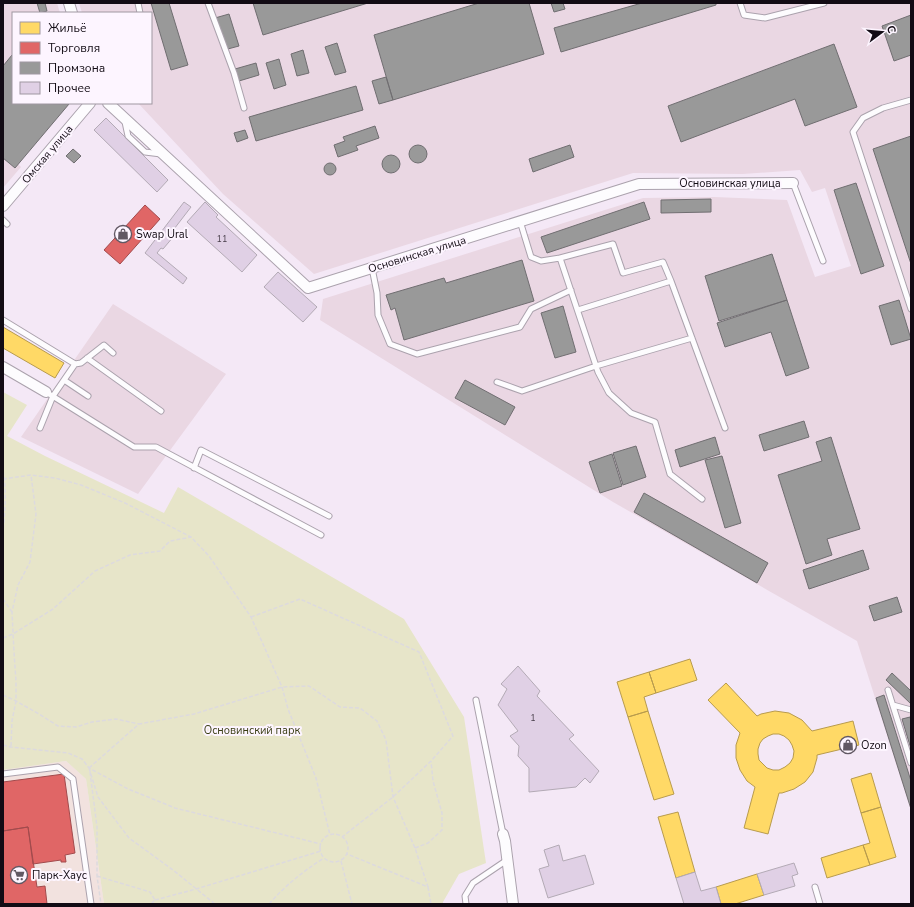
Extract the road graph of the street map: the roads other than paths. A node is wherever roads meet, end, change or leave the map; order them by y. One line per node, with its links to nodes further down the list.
1 (208, 3): 7 (lane)
2 (740, 3): 3 (lane)
3 (824, 3)
4 (911, 100): 16 (lane)
5 (89, 104): 9 (street, Омская улица)
6 (109, 104): 13 (street, Основинская улица)
7 (244, 108)
8 (793, 183): 10 (street, Основинская улица); 12 (lane)
9 (3, 206)
10 (520, 221): 11 (lane); 13 (street, Основинская улица)
11 (560, 258): 14 (lane); 15 (lane)
12 (823, 261)
13 (372, 268): 15 (lane)
14 (671, 281): 17 (lane); 19 (lane)
15 (571, 290): 17 (lane)
16 (911, 309)
17 (578, 310): 23 (lane)
18 (3, 320): 22 (lane)
19 (692, 338): 23 (lane); 31 (lane)
20 (114, 353): 21 (lane)
21 (87, 358): 22 (lane); 29 (lane)
22 (75, 364): 25 (lane)
23 (596, 366): 26 (lane); 33 (lane)
24 (3, 368): 27 (street)
25 (64, 380): 27 (lane); 28 (lane)
26 (497, 382)
27 (50, 394): 30 (lane); 32 (lane)
28 (88, 396)
29 (161, 411)
30 (40, 428)
31 (724, 428)
32 (194, 468): 34 (lane); 35 (lane)
33 (702, 498)
34 (329, 516)
35 (321, 535)
36 (888, 690): 38 (lane)
37 (476, 700): 42 (lane)
38 (893, 705): 39 (lane); 40 (lane)
39 (911, 710)
40 (911, 763)
41 (3, 774): 45 (lane)
42 (503, 834): 43 (street)
43 (508, 860): 46 (lane); 47 (street)
44 (815, 887): 48 (lane)
45 (91, 904)
46 (466, 904)
47 (513, 904)
48 (820, 904)

